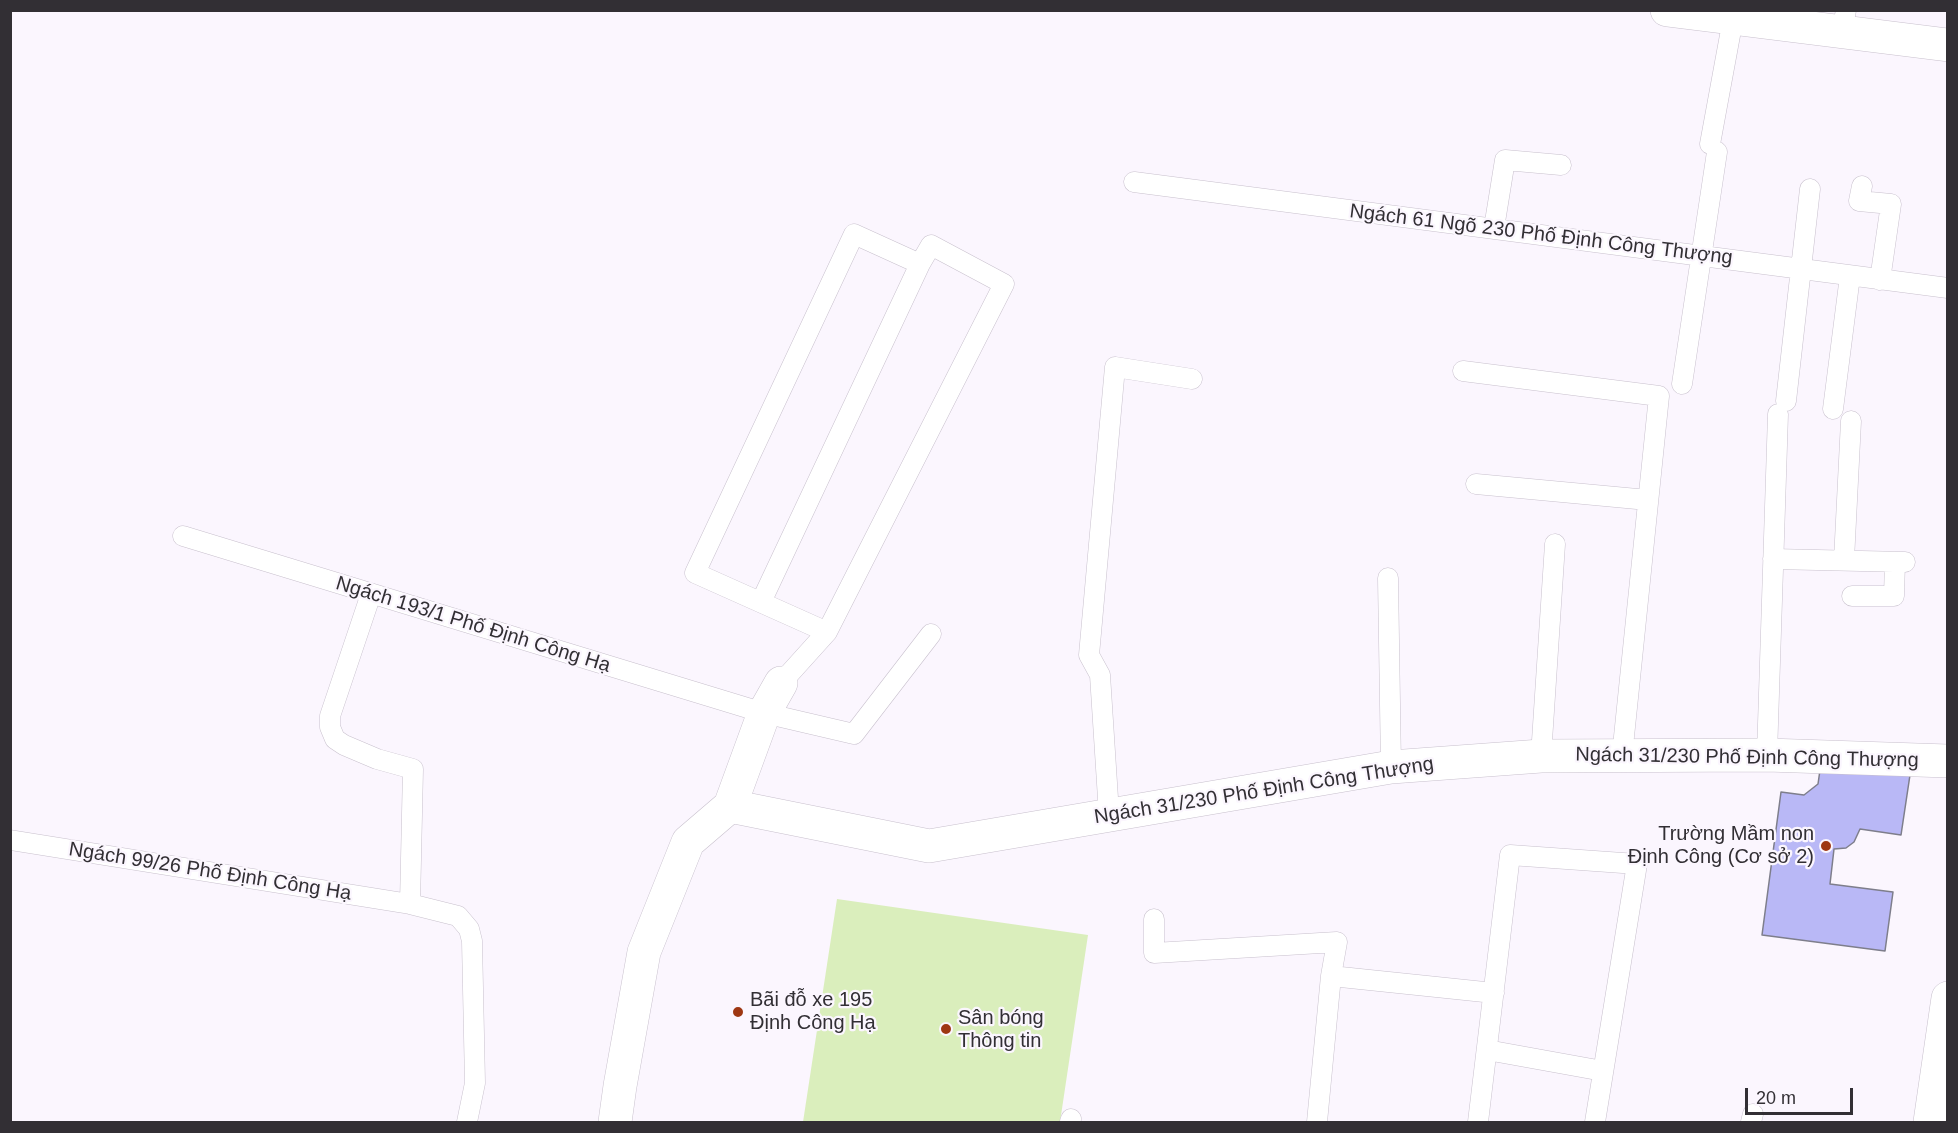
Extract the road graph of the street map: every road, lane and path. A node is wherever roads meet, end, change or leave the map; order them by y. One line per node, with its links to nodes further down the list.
1 (1667, 10): 2 (street)
2 (1718, 15): 3 (street); 10 (lane)
3 (1844, 21): 4 (street)
4 (1947, 45)
5 (1561, 165): 9 (lane)
6 (1134, 182): 9 (lane, Ngách 61 Ngõ 230 Phố Định Công Thượng)
7 (1862, 186): 14 (lane)
8 (1810, 189): 12 (lane)
9 (1494, 228): 10 (lane, Ngách 61 Ngõ 230 Phố Định Công Thượng)
10 (1702, 255): 12 (lane, Ngách 61 Ngõ 230 Phố Định Công Thượng); 18 (lane)
11 (921, 264): 30 (lane); 30 (lane); 31 (lane)
12 (1801, 269): 13 (lane, Ngách 61 Ngõ 230 Phố Định Công Thượng); 25 (lane)
13 (1850, 276): 14 (lane, Ngách 61 Ngõ 230 Phố Định Công Thượng); 19 (lane)
14 (1880, 280): 15 (lane, Ngách 61 Ngõ 230 Phố Định Công Thượng)
15 (1947, 288)
16 (1463, 371): 22 (lane)
17 (1192, 379): 41 (lane)
18 (1682, 384)
19 (1833, 409)
20 (1851, 421): 26 (lane)
21 (1476, 484): 22 (lane)
22 (1648, 500): 37 (lane)
23 (183, 536): 28 (lane, Ngách 193/1 Phố Định Công Hạ)
24 (1555, 544): 36 (lane)
25 (1773, 559): 26 (lane); 35 (lane)
26 (1844, 560): 29 (lane)
27 (1388, 578): 39 (lane)
28 (371, 594): 34 (lane, Ngách 193/1 Phố Định Công Hạ); 43 (lane)
29 (1852, 596)
30 (761, 602): 31 (lane)
31 (827, 632): 33 (lane)
32 (931, 634): 34 (lane, Ngách 193/1 Phố Định Công Hạ)
33 (781, 683): 34 (street)
34 (764, 713): 40 (street)
35 (1767, 755): 37 (street, Ngách 31/230 Phố Định Công Thượng); 38 (street, Ngách 31/230 Phố Định Công Thượng)
36 (1541, 756): 37 (street, Ngách 31/230 Phố Định Công Thượng); 39 (street, Ngách 31/230 Phố Định Công Thượng)
37 (1622, 756)
38 (1947, 761)
39 (1391, 767): 41 (street, Ngách 31/230 Phố Định Công Thượng)
40 (730, 807): 41 (street, Ngách 31/230 Phố Định Công Thượng); 51 (street)
41 (1109, 814)
42 (10, 840): 43 (lane, Ngách 99/26 Phố Định Công Hạ)
43 (410, 904): 50 (lane, Ngách 99/26 Phố Định Công Hạ)
44 (1154, 919): 45 (lane)
45 (1331, 976): 46 (lane); 52 (lane)
46 (1494, 993): 48 (lane); 49 (lane)
47 (1947, 998): 55 (street)
48 (1487, 1050): 49 (lane); 53 (lane)
49 (1604, 1071): 54 (lane)
50 (467, 1122)
51 (615, 1122)
52 (1317, 1122)
53 (1478, 1122)
54 (1595, 1122)
55 (1930, 1122)

